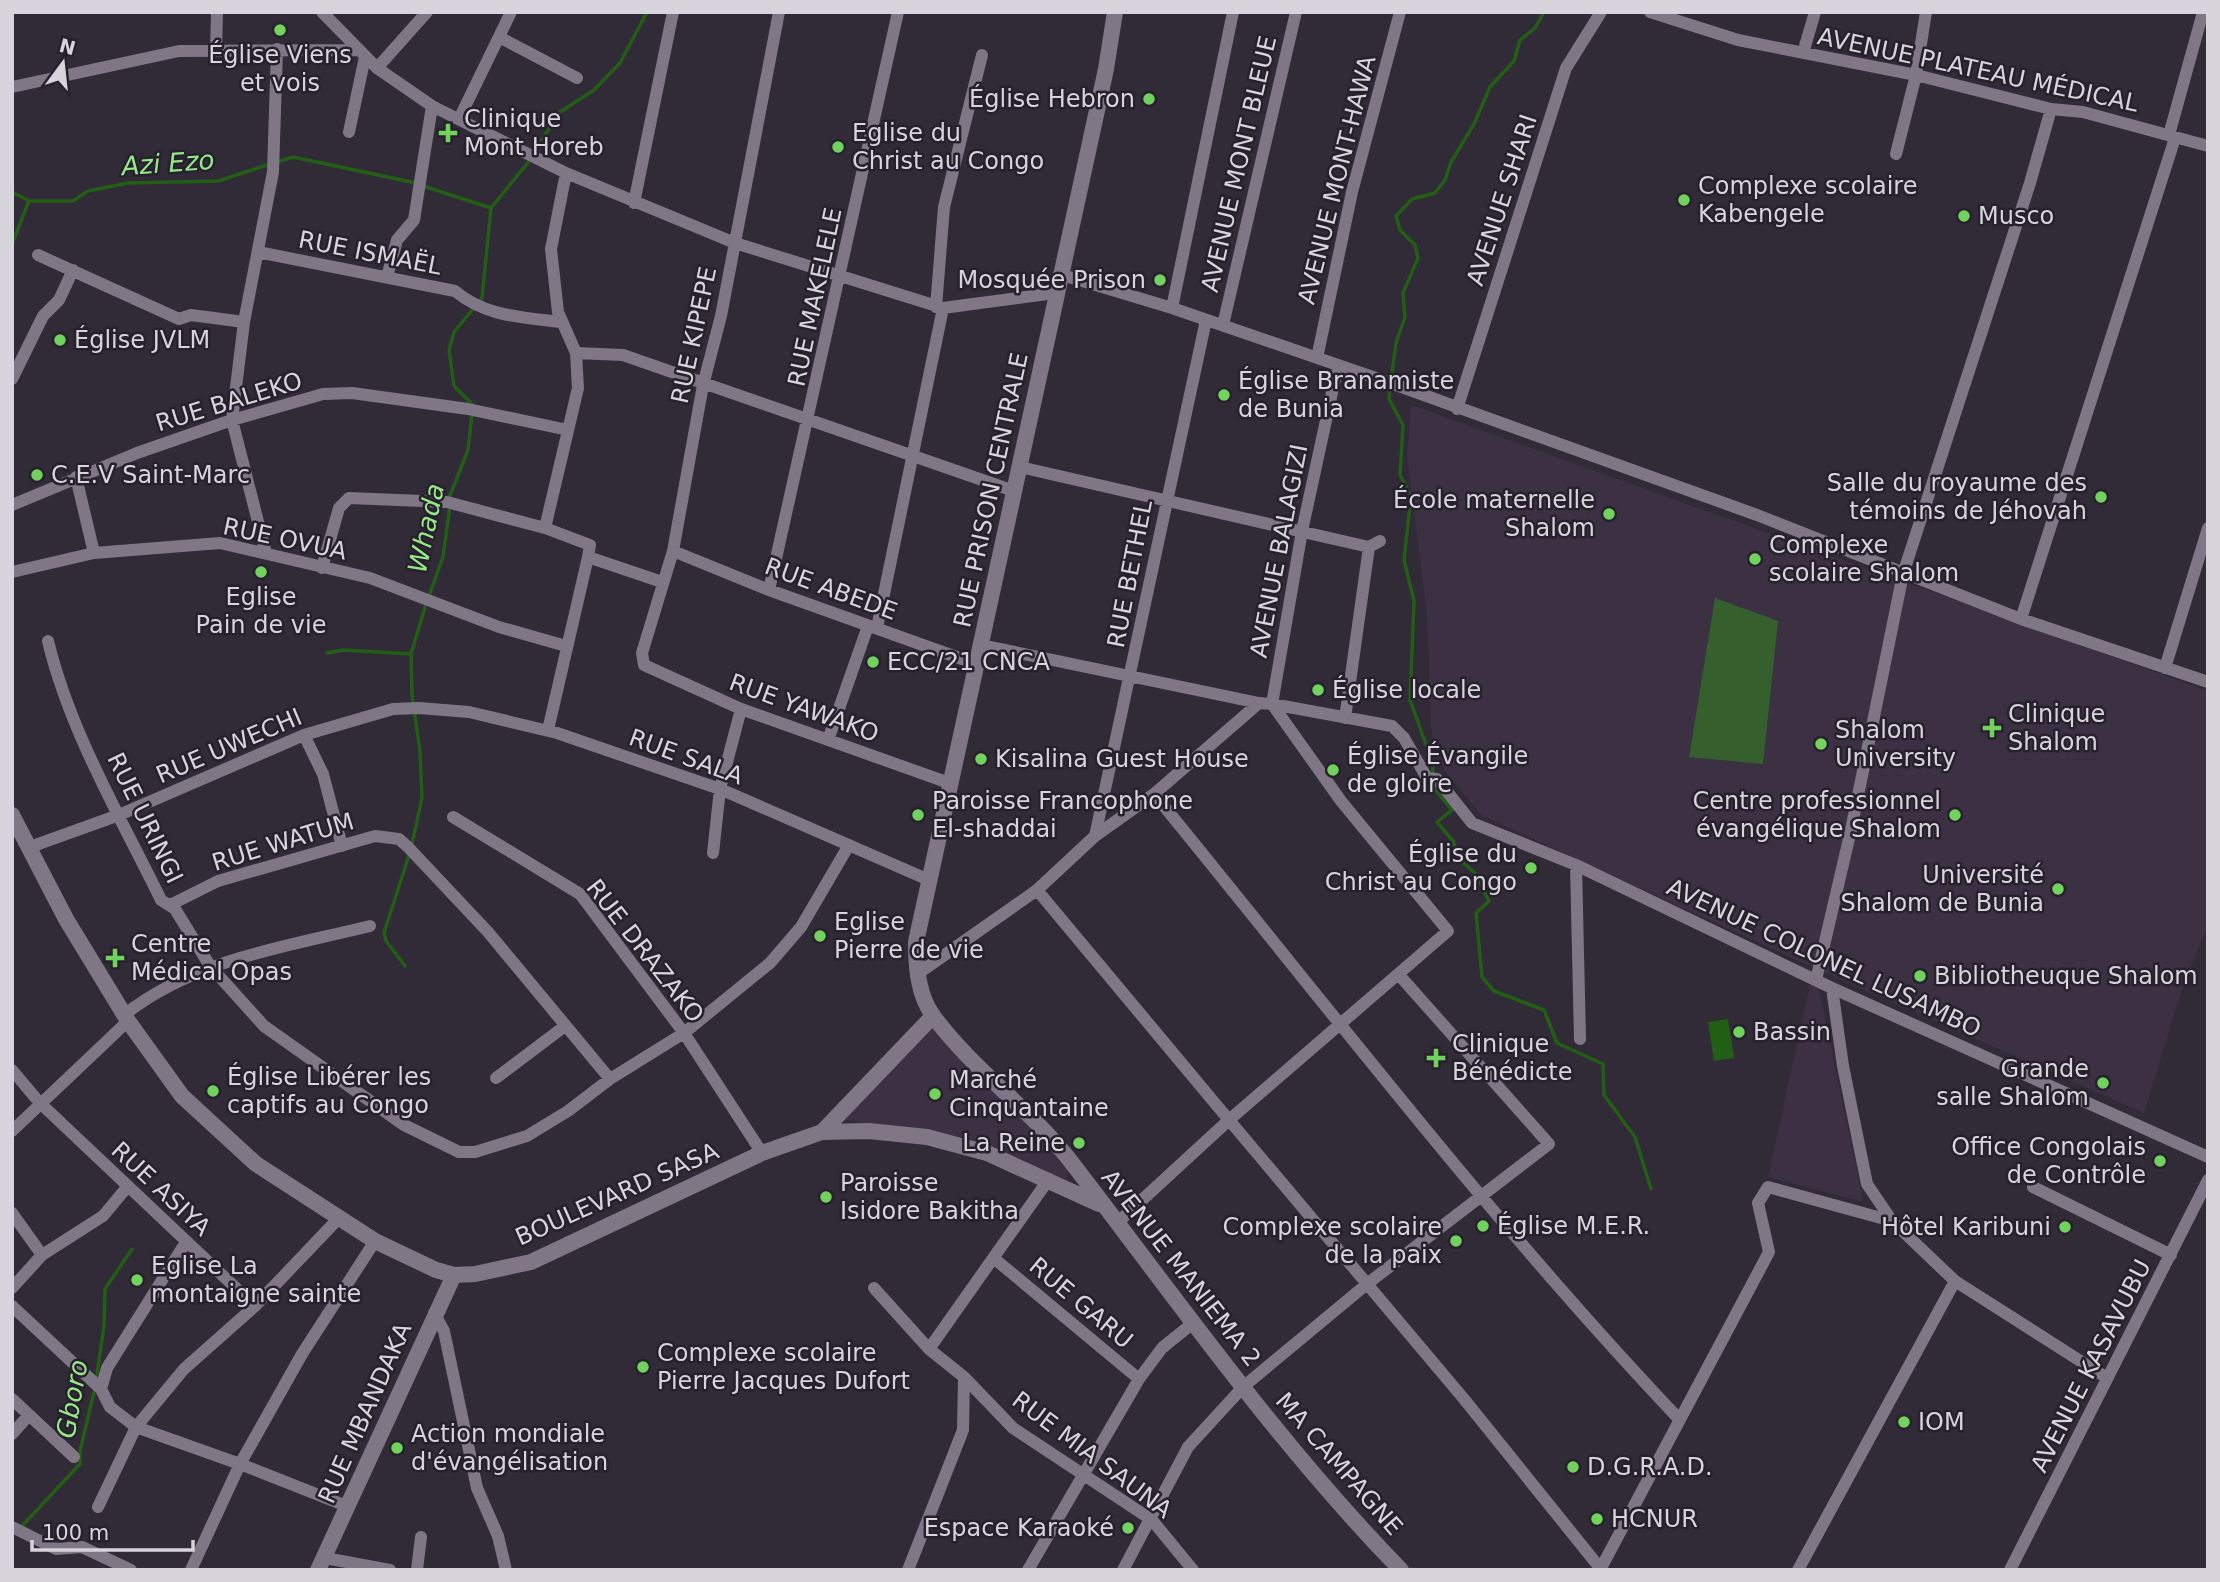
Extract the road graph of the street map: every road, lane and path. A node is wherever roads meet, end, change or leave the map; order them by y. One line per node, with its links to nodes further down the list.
1 (216, 12): 19 (street)
2 (322, 12): 20 (street)
3 (427, 12): 23 (street)
4 (511, 12): 17 (street)
5 (673, 12): 35 (street)
6 (779, 12): 36 (street, RUE KIPEPE)
7 (898, 12): 42 (street, RUE MAKELELE)
8 (1115, 12): 40 (street, RUE PRISON CENTRALE)
9 (1233, 12): 45 (street)
10 (1296, 12): 49 (street, AVENUE MONT BLEUE)
11 (1400, 12): 51 (street, AVENUE MONT-HAWA)
12 (1601, 12): 55 (street, AVENUE SHARI)
13 (1650, 12): 21 (street, AVENUE PLATEAU MÉDICAL)
14 (1815, 12): 21 (street)
15 (1926, 12): 24 (street)
16 (2203, 12): 31 (street)
17 (499, 37): 25 (street); 29 (street)
18 (277, 49): 19 (street); 20 (street); 37 (street)
19 (216, 50): 26 (street)
20 (361, 53): 23 (street); 30 (street)
21 (1803, 53): 24 (street, AVENUE PLATEAU MÉDICAL)
22 (982, 55): 44 (street)
23 (377, 68): 27 (street)
24 (1916, 75): 28 (street, AVENUE PLATEAU MÉDICAL); 33 (street)
25 (577, 78)
26 (12, 87)
27 (432, 106): 29 (street); 41 (street)
28 (2051, 109): 31 (street, AVENUE PLATEAU MÉDICAL); 74 (street)
29 (458, 119): 34 (street)
30 (349, 132)
31 (2172, 136): 32 (street, AVENUE PLATEAU MÉDICAL); 77 (street)
32 (2208, 146)
33 (1896, 154)
34 (566, 173): 35 (street); 48 (street)
35 (634, 203): 36 (street)
36 (735, 243): 42 (street); 54 (street, RUE KIPEPE)
37 (258, 252): 41 (street, RUE ISMAËL); 47 (street)
38 (38, 255): 39 (street)
39 (73, 270): 47 (street); 53 (street)
40 (1059, 274): 43 (street, RUE PRISON CENTRALE); 45 (street)
41 (387, 277): 48 (street, RUE ISMAËL)
42 (841, 278): 44 (street); 56 (street, RUE MAKELELE)
43 (1055, 293): 44 (street); 60 (street, RUE PRISON CENTRALE)
44 (940, 308): 59 (street)
45 (1172, 308): 46 (street)
46 (1206, 320): 49 (street); 63 (street, RUE BETHEL)
47 (244, 322): 57 (street)
48 (560, 322): 50 (street)
49 (1223, 325): 51 (street)
50 (576, 353): 54 (street); 58 (street)
51 (1317, 358): 52 (street)
52 (1338, 366): 55 (street); 67 (street, AVENUE BALAGIZI)
53 (12, 379)
54 (703, 385): 56 (street); 68 (street, RUE KIPEPE)
55 (1457, 409): 74 (street)
56 (809, 418): 59 (street); 76 (street, RUE MAKELELE)
57 (232, 420): 58 (street, RUE BALEKO); 61 (street, RUE BALEKO); 70 (street)
58 (568, 430): 65 (street)
59 (914, 455): 62 (street); 78 (street)
60 (1020, 467): 62 (street, RUE PRISON CENTRALE); 63 (street)
61 (76, 477): 64 (street, RUE BALEKO); 69 (street)
62 (1014, 491): 80 (street, RUE PRISON CENTRALE)
63 (1165, 501): 67 (street); 85 (street, RUE BETHEL)
64 (12, 505)
65 (545, 528): 71 (street); 72 (street)
66 (2208, 528): 84 (street)
67 (1302, 531): 87 (street, AVENUE BALAGIZI); 90 (street)
68 (673, 551): 75 (street, RUE KIPEPE); 76 (street, RUE ABEDE)
69 (94, 553): 70 (street, RUE OVUA); 73 (street, RUE OVUA)
70 (266, 554): 72 (street, RUE OVUA)
71 (588, 557): 75 (street); 81 (street)
72 (322, 568): 81 (street, RUE OVUA)
73 (12, 572)
74 (1903, 574): 77 (street); 113 (street)
75 (662, 582): 83 (street, RUE KIPEPE)
76 (769, 590): 78 (street, RUE ABEDE)
77 (2021, 620): 84 (street)
78 (873, 627): 82 (street, RUE ABEDE); 93 (street)
79 (47, 641): 98 (street, RUE URINGI)
80 (981, 645): 82 (street, RUE PRISON CENTRALE); 85 (street, AVENUE COLONEL LUSAMBO)
81 (566, 646): 91 (street)
82 (976, 664): 94 (street, RUE PRISON CENTRALE)
83 (644, 665): 89 (street, RUE YAWAKO)
84 (2165, 668): 86 (street)
85 (1131, 678): 87 (street, AVENUE COLONEL LUSAMBO); 100 (street, RUE BETHEL)
86 (2208, 682)
87 (1265, 703): 90 (street, AVENUE COLONEL LUSAMBO); 96 (street); 112 (street)
88 (414, 708): 91 (street, RUE SALA); 92 (street, RUE UWECHI)
89 (741, 709): 93 (street, RUE YAWAKO); 95 (street)
90 (1345, 718): 105 (street, AVENUE COLONEL LUSAMBO)
91 (548, 730): 95 (street, RUE SALA)
92 (304, 736): 98 (street, RUE UWECHI); 102 (street)
93 (828, 740): 94 (street, RUE YAWAKO)
94 (952, 783): 106 (street, RUE PRISON CENTRALE)
95 (720, 789): 101 (street, RUE SALA); 104 (street)
96 (1154, 794): 100 (street); 117 (street)
97 (12, 815): 103 (street, BOULEVARD SASA)
98 (120, 815): 103 (street, RUE UWECHI); 108 (street, RUE URINGI)
99 (453, 817): 119 (street, RUE DRAZAKO)
100 (1095, 835): 107 (street)
101 (849, 845): 106 (street, RUE SALA); 119 (street, RUE URINGI)
102 (342, 846): 108 (street, RUE WATUM); 118 (street, RUE WATUM)
103 (30, 847): 116 (street, BOULEVARD SASA)
104 (713, 853)
105 (1576, 865): 113 (street, AVENUE COLONEL LUSAMBO); 120 (street)
106 (929, 880): 111 (street, RUE PRISON CENTRALE)
107 (1037, 890): 111 (street); 125 (street)
108 (170, 905): 110 (street, RUE URINGI)
109 (370, 926): 110 (street)
110 (210, 966): 116 (street); 123 (street, RUE URINGI)
111 (916, 975): 115 (street, RUE PRISON CENTRALE)
112 (1400, 976): 117 (street); 134 (street, AVENUE MANIEMA 2)
113 (1816, 980): 114 (street, AVENUE COLONEL LUSAMBO)
114 (1832, 988): 129 (street, AVENUE COLONEL LUSAMBO); 138 (street)
115 (933, 1016): 127 (street, BOULEVARD SASA); 135 (street, AVENUE MANIEMA 2)
116 (126, 1018): 124 (street); 137 (street, BOULEVARD SASA)
117 (1343, 1025): 125 (street); 134 (street)
118 (565, 1026): 122 (street); 123 (street)
119 (684, 1033): 123 (street, RUE URINGI); 128 (street, RUE DRAZAKO)
120 (1580, 1039)
121 (12, 1070): 124 (street, RUE ASIYA)
122 (496, 1078)
123 (610, 1079)
124 (39, 1102): 126 (street); 132 (street, RUE ASIYA)
125 (1229, 1120): 139 (street); 147 (street)
126 (12, 1131)
127 (822, 1132): 128 (street, BOULEVARD SASA); 130 (street, BOULEVARD SASA)
128 (762, 1153): 145 (street, BOULEVARD SASA)
129 (2208, 1157)
130 (1049, 1180): 135 (street, BOULEVARD SASA); 144 (street)
131 (2208, 1180): 143 (street, AVENUE KASAVUBU)
132 (128, 1186): 141 (street, RUE ASIYA); 142 (street)
133 (2033, 1187): 143 (street)
134 (1482, 1194): 147 (street, AVENUE MANIEMA 2); 162 (street)
135 (1102, 1205): 139 (street, AVENUE MANIEMA 2)
136 (12, 1213): 142 (street)
137 (338, 1219): 140 (street, BOULEVARD SASA); 151 (street)
138 (1892, 1221): 146 (street); 162 (street)
139 (1118, 1222): 153 (street, AVENUE MANIEMA 2)
140 (375, 1241): 145 (street, BOULEVARD SASA); 166 (street)
141 (186, 1242): 151 (street, RUE ASIYA); 159 (street)
142 (42, 1255): 148 (street)
143 (2171, 1255): 156 (street, AVENUE KASAVUBU)
144 (996, 1260): 154 (street); 157 (street, RUE GARU)
145 (454, 1275): 152 (street, RUE MBANDAKA)
146 (1955, 1281): 156 (street); 185 (street)
147 (1367, 1284): 158 (street, AVENUE MANIEMA 2); 174 (street)
148 (12, 1288)
149 (874, 1288): 154 (street, RUE MIA SAUNA)
150 (12, 1306): 159 (street)
151 (255, 1306): 163 (street)
152 (434, 1313): 169 (street, RUE MBANDAKA); 179 (street)
153 (1193, 1323): 157 (street); 158 (street, AVENUE MANIEMA 2)
154 (929, 1349): 155 (street, RUE MIA SAUNA)
155 (964, 1377): 167 (street, RUE MIA SAUNA); 180 (street)
156 (2107, 1378): 186 (street, AVENUE KASAVUBU)
157 (1139, 1379): 167 (street)
158 (1243, 1387): 170 (street); 184 (street, MA CAMPAGNE)
159 (101, 1389): 163 (street)
160 (12, 1399): 161 (street)
161 (29, 1415): 164 (street); 165 (street)
162 (1679, 1419): 174 (street)
163 (136, 1427): 166 (street); 168 (street)
164 (12, 1434)
165 (75, 1457)
166 (240, 1464): 169 (street); 176 (street)
167 (1082, 1473): 170 (street, RUE MIA SAUNA); 181 (street)
168 (98, 1507)
169 (349, 1507): 173 (street, RUE MBANDAKA)
170 (1152, 1520): 182 (street); 183 (street, RUE MIA SAUNA)
171 (16, 1529): 175 (street)
172 (421, 1537): 178 (street)
173 (322, 1564): 177 (street)
174 (1600, 1569)
175 (131, 1570)
176 (191, 1570)
177 (390, 1570)
178 (417, 1570)
179 (506, 1570)
180 (908, 1570)
181 (1028, 1570)
182 (1123, 1570)
183 (1193, 1570)
184 (1401, 1570)
185 (1798, 1570)
186 (2010, 1570)

